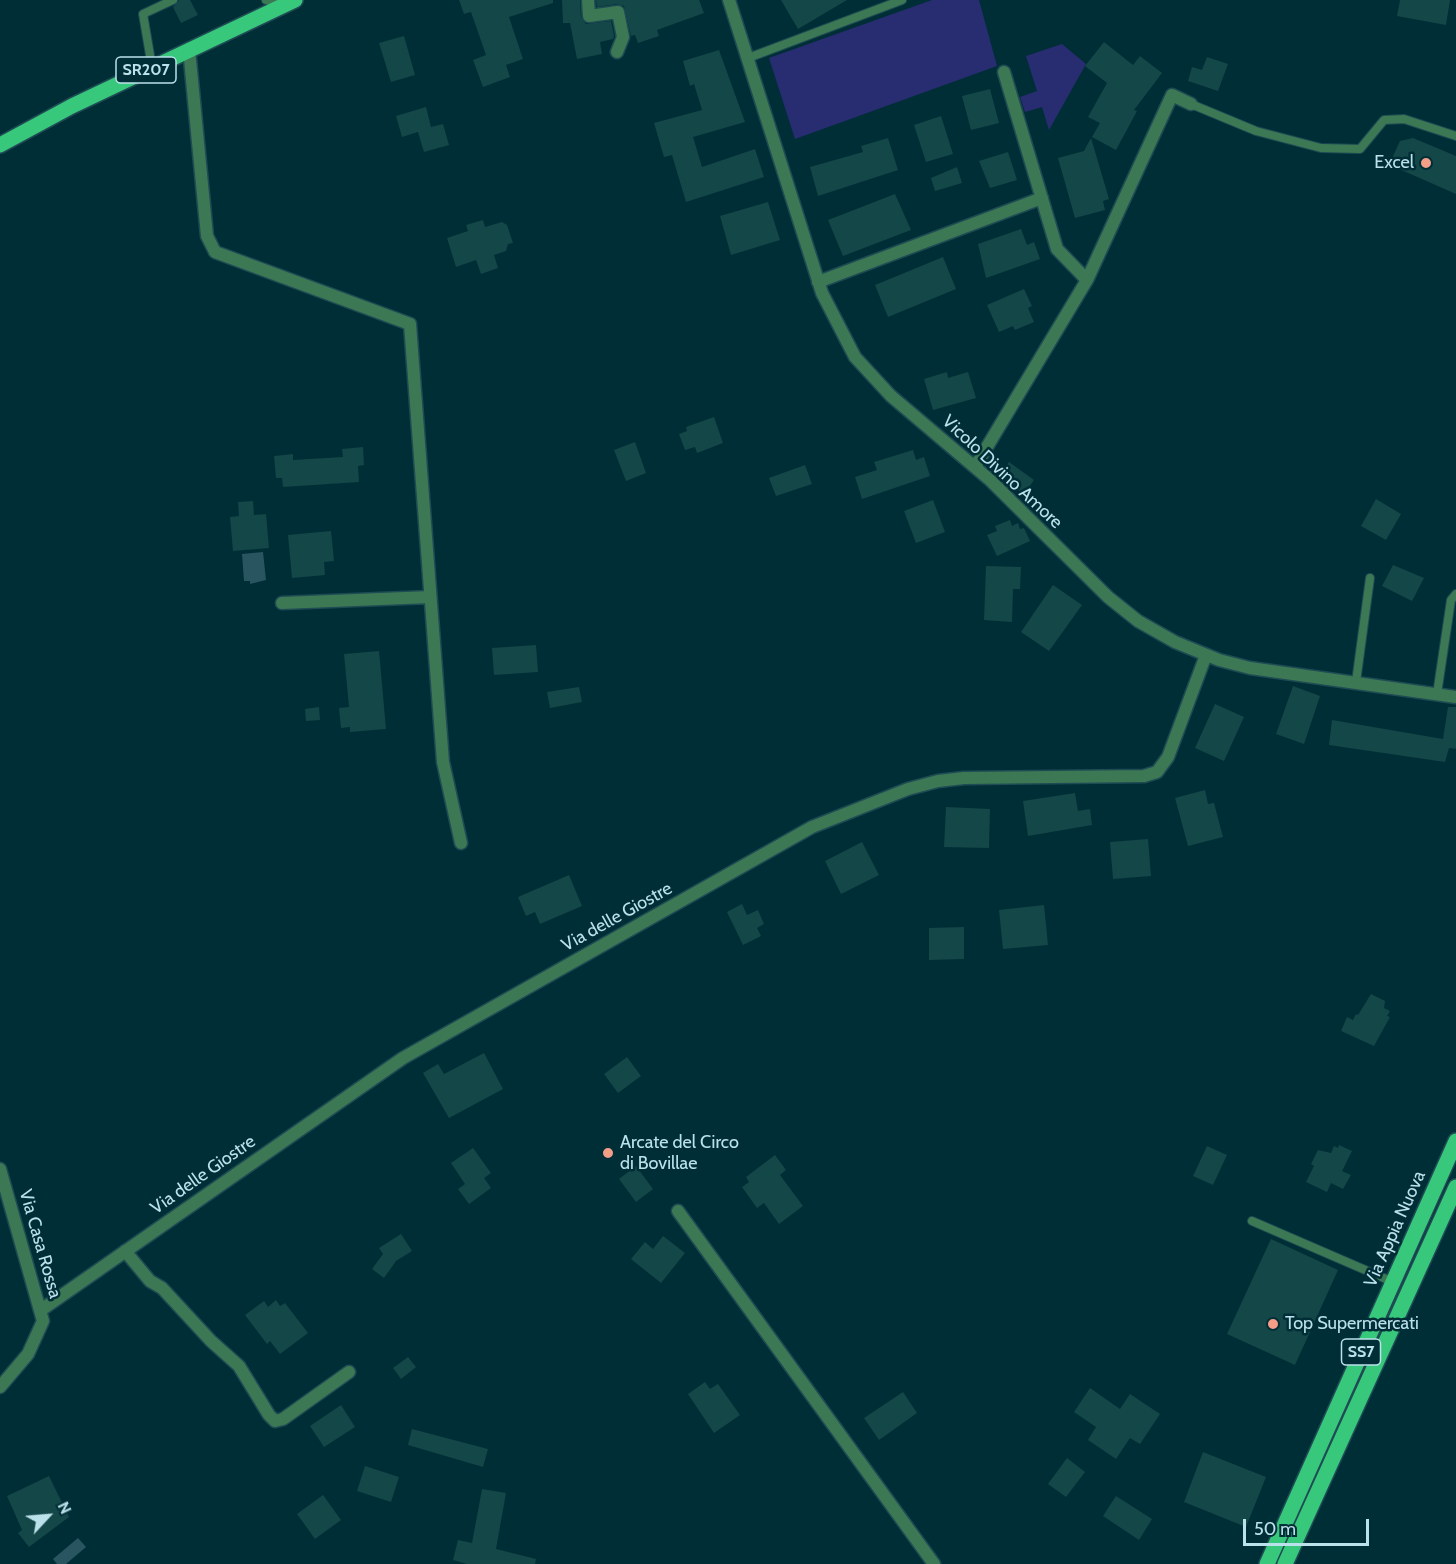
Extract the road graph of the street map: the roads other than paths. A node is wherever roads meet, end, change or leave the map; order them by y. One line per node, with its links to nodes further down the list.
1 (173, 0): 11 (lane)
2 (266, 0): 6 (lane)
3 (588, 0): 9 (street)
4 (729, 0): 10 (street, Vicolo Divino Amore)
5 (902, 0): 7 (lane)
6 (289, 3): 8 (main road, SR207)
7 (878, 4): 10 (lane)
8 (189, 49): 11 (main road, SR207); 22 (street)
9 (617, 52)
10 (748, 58): 18 (street, Vicolo Divino Amore)
11 (152, 67): 15 (main road, SR207)
12 (1004, 72): 16 (street)
13 (1191, 104): 14 (lane); 17 (street)
14 (1456, 136)
15 (0, 145)
16 (1042, 198): 17 (street); 18 (street)
17 (1087, 280): 19 (street)
18 (818, 282): 19 (street, Vicolo Divino Amore)
19 (975, 466): 24 (street, Vicolo Divino Amore)
20 (1370, 578): 25 (lane)
21 (1456, 594): 26 (lane)
22 (430, 597): 23 (street); 28 (street)
23 (282, 603)
24 (1206, 655): 25 (street, Vicolo Divino Amore); 34 (street, Via delle Giostre)
25 (1356, 682): 26 (street, Vicolo Divino Amore)
26 (1437, 694): 27 (street, Vicolo Divino Amore)
27 (1456, 696)
28 (461, 843)
29 (1456, 1141): 35 (main road, Via Appia Nuova / SS7)
30 (0, 1169): 36 (street, Via Casa Rossa)
31 (1456, 1187): 41 (main road, Via Appia Nuova / SS7)
32 (678, 1211): 39 (street)
33 (1252, 1221): 35 (lane)
34 (125, 1251): 36 (street, Via delle Giostre); 37 (street)
35 (1393, 1282): 40 (main road, Via Appia Nuova / SS7)
36 (41, 1310): 38 (street, Via Casa Rossa)
37 (349, 1372)
38 (0, 1387)
39 (934, 1564)
40 (1267, 1564)
41 (1285, 1564)

